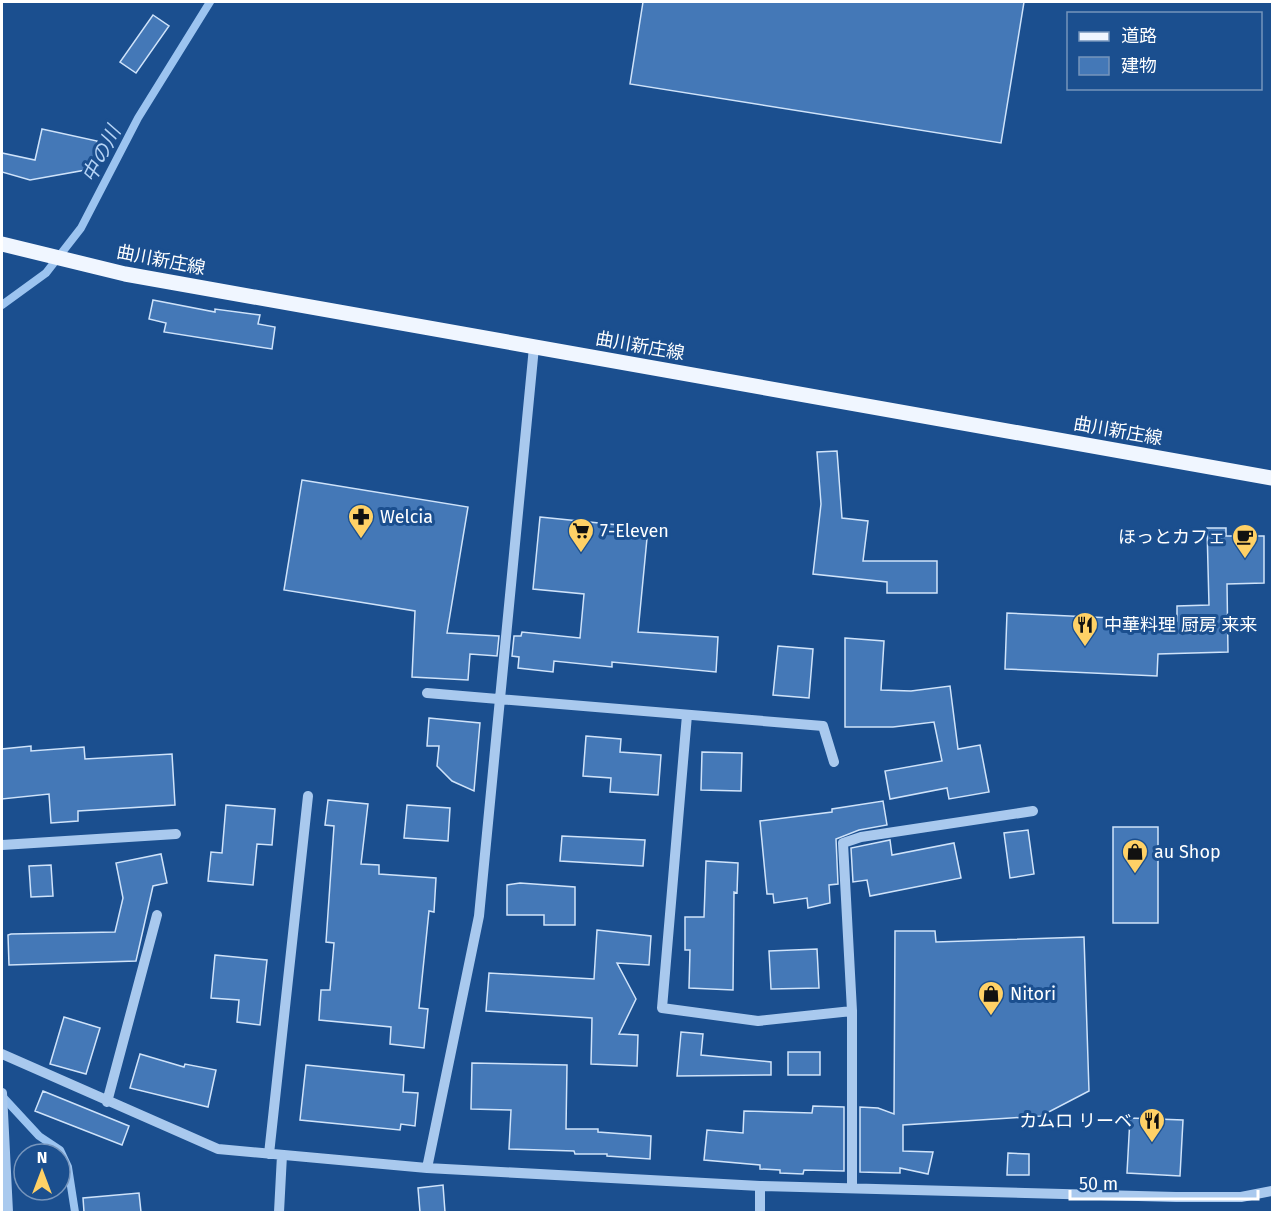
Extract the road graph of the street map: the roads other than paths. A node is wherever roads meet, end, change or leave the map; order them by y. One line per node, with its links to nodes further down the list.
1 (2, 244): 2 (main road, 曲川新庄線)
2 (534, 347): 3 (main road, 曲川新庄線); 5 (street)
3 (1272, 478)
4 (428, 693): 5 (street)
5 (500, 699): 6 (street); 19 (street)
6 (687, 715): 7 (street); 13 (street)
7 (834, 762)
8 (308, 796): 17 (street)
9 (1033, 811): 13 (street)
10 (176, 834): 11 (street)
11 (2, 845)
12 (157, 915): 16 (street)
13 (852, 1011): 21 (street)
14 (2, 1054): 16 (street)
15 (2, 1093): 23 (street)
16 (107, 1102): 17 (street)
17 (269, 1154): 18 (street)
18 (282, 1155): 19 (street); 24 (street)
19 (427, 1167): 20 (street)
20 (760, 1186): 21 (street); 25 (street)
21 (852, 1187): 22 (street)
22 (1272, 1191)
23 (8, 1212)
24 (279, 1212)
25 (760, 1212)

